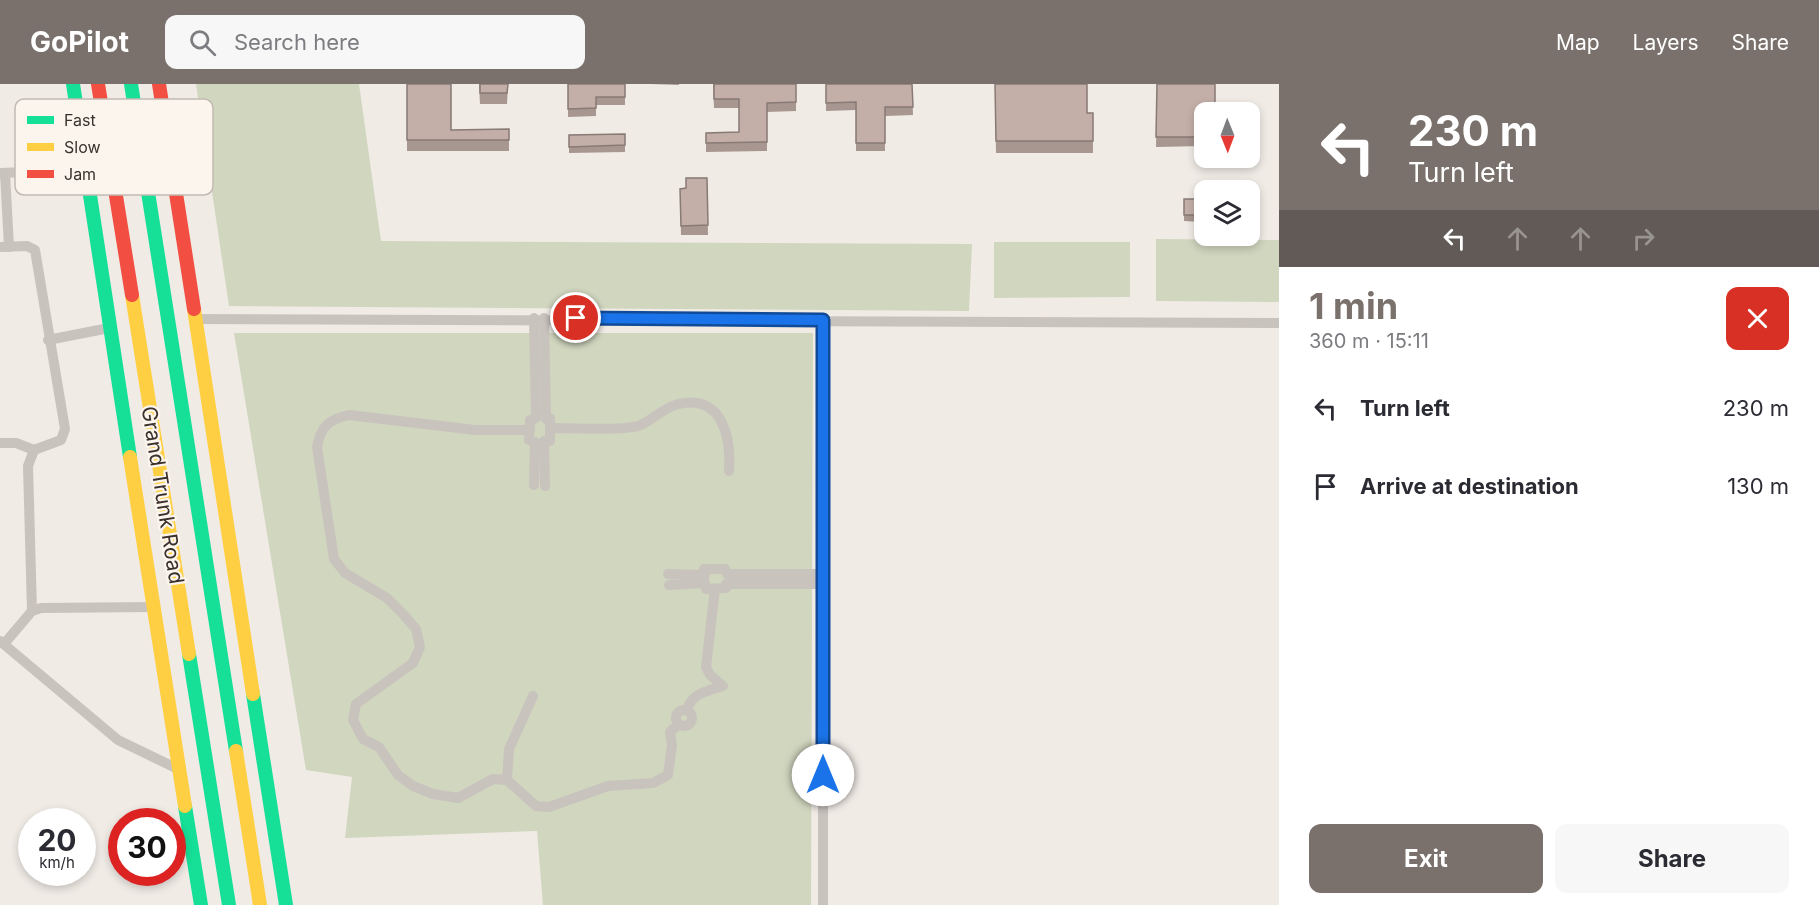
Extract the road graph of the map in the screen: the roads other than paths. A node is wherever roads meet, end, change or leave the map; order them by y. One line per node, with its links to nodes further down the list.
1 (73, 84): 5 (main road)
2 (98, 84): 6 (main road, Grand Trunk Road)
3 (131, 84): 7 (main road, Grand Trunk Road)
4 (159, 84): 8 (main road)
5 (75, 99)
6 (100, 99)
7 (133, 99)
8 (161, 99)
9 (2, 173): 14 (street)
10 (88, 195): 19 (main road)
11 (116, 195): 35 (main road, Grand Trunk Road)
12 (148, 195): 36 (main road, Grand Trunk Road)
13 (176, 195): 16 (main road)
14 (4, 247): 20 (street)
15 (539, 318): 16 (street); 17 (street); 21 (street); 22 (street)
16 (195, 319): 37 (main road)
17 (823, 320): 18 (street); 26 (street)
18 (1279, 323)
19 (109, 328): 20 (street); 28 (main road)
20 (48, 340): 24 (street)
21 (550, 428): 22 (street); 25 (street)
22 (530, 430): 33 (street)
23 (0, 443): 24 (street)
24 (34, 450): 29 (street)
25 (729, 471)
26 (822, 579): 27 (street); 27 (street); 38 (street)
27 (715, 588): 33 (street)
28 (154, 607): 29 (street); 32 (main road)
29 (32, 612): 30 (street)
30 (2, 642): 32 (street)
31 (533, 696): 33 (street)
32 (180, 770): 34 (main road)
33 (507, 780)
34 (201, 905)
35 (229, 905)
36 (260, 905)
37 (286, 905)
38 (823, 905)

